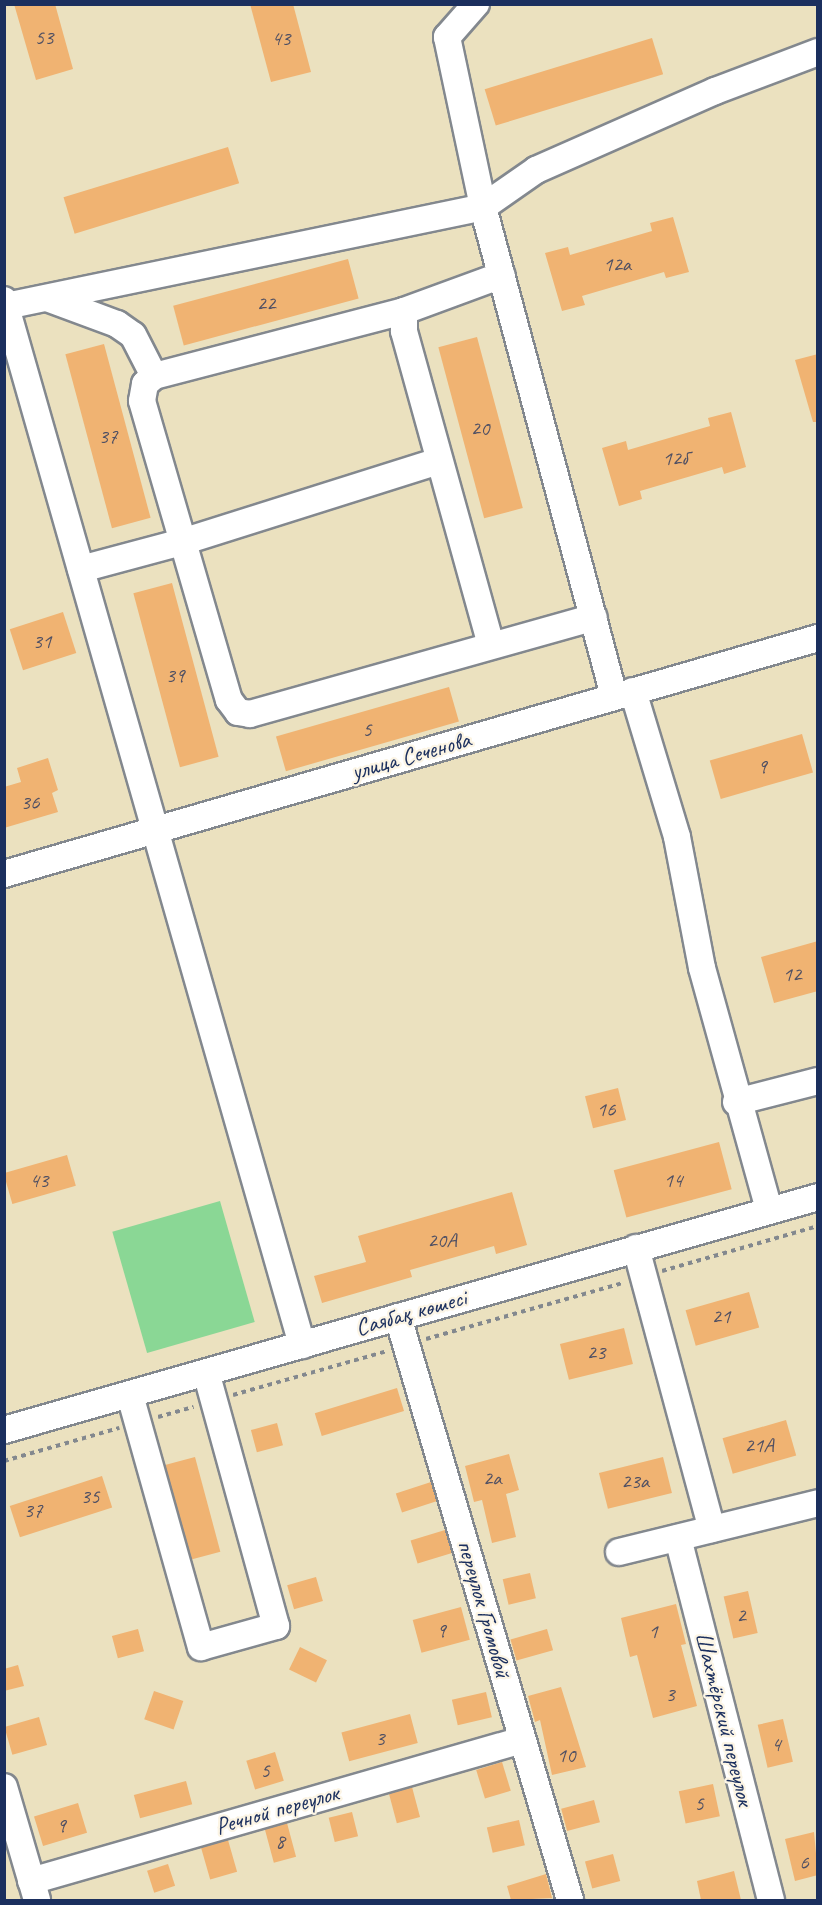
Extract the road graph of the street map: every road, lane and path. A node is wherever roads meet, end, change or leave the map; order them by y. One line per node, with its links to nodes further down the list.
1 (476, 4): 3 (street)
2 (818, 52): 3 (street)
3 (483, 207): 4 (street); 5 (street)
4 (502, 275): 7 (street); 12 (street)
5 (47, 298): 6 (street); 8 (street)
6 (5, 303): 11 (street)
7 (404, 311): 8 (street); 9 (street)
8 (154, 376): 10 (street)
9 (440, 461): 10 (street); 14 (street)
10 (182, 542): 11 (street); 14 (street)
11 (81, 569): 16 (street)
12 (594, 617): 14 (street); 15 (street)
13 (818, 638): 15 (street, улица Сеченова)
14 (491, 645)
15 (624, 694): 16 (street, улица Сеченова); 19 (street)
16 (155, 830): 17 (street, улица Сеченова); 24 (street)
17 (4, 874)
18 (818, 1081): 19 (street)
19 (736, 1102): 21 (street)
20 (818, 1197): 21 (street, Саябақ көшесі)
21 (769, 1210): 22 (street, Саябақ көшесі)
22 (636, 1248): 23 (street, Саябақ көшесі); 29 (street)
23 (398, 1317): 24 (street, Саябақ көшесі); 32 (street, переулок Громовой)
24 (302, 1345): 25 (street, Саябақ көшесі)
25 (206, 1372): 26 (street, Саябақ көшесі); 26 (street)
26 (129, 1395): 27 (street, Саябақ көшесі)
27 (4, 1430)
28 (818, 1503): 29 (street)
29 (712, 1529): 30 (street)
30 (678, 1538): 31 (street); 36 (street, Шахтёрский переулок)
31 (619, 1552)
32 (522, 1740): 34 (street, Речной переулок); 35 (street, переулок Громовой)
33 (4, 1787): 34 (street)
34 (34, 1891)
35 (570, 1900)
36 (771, 1900)

